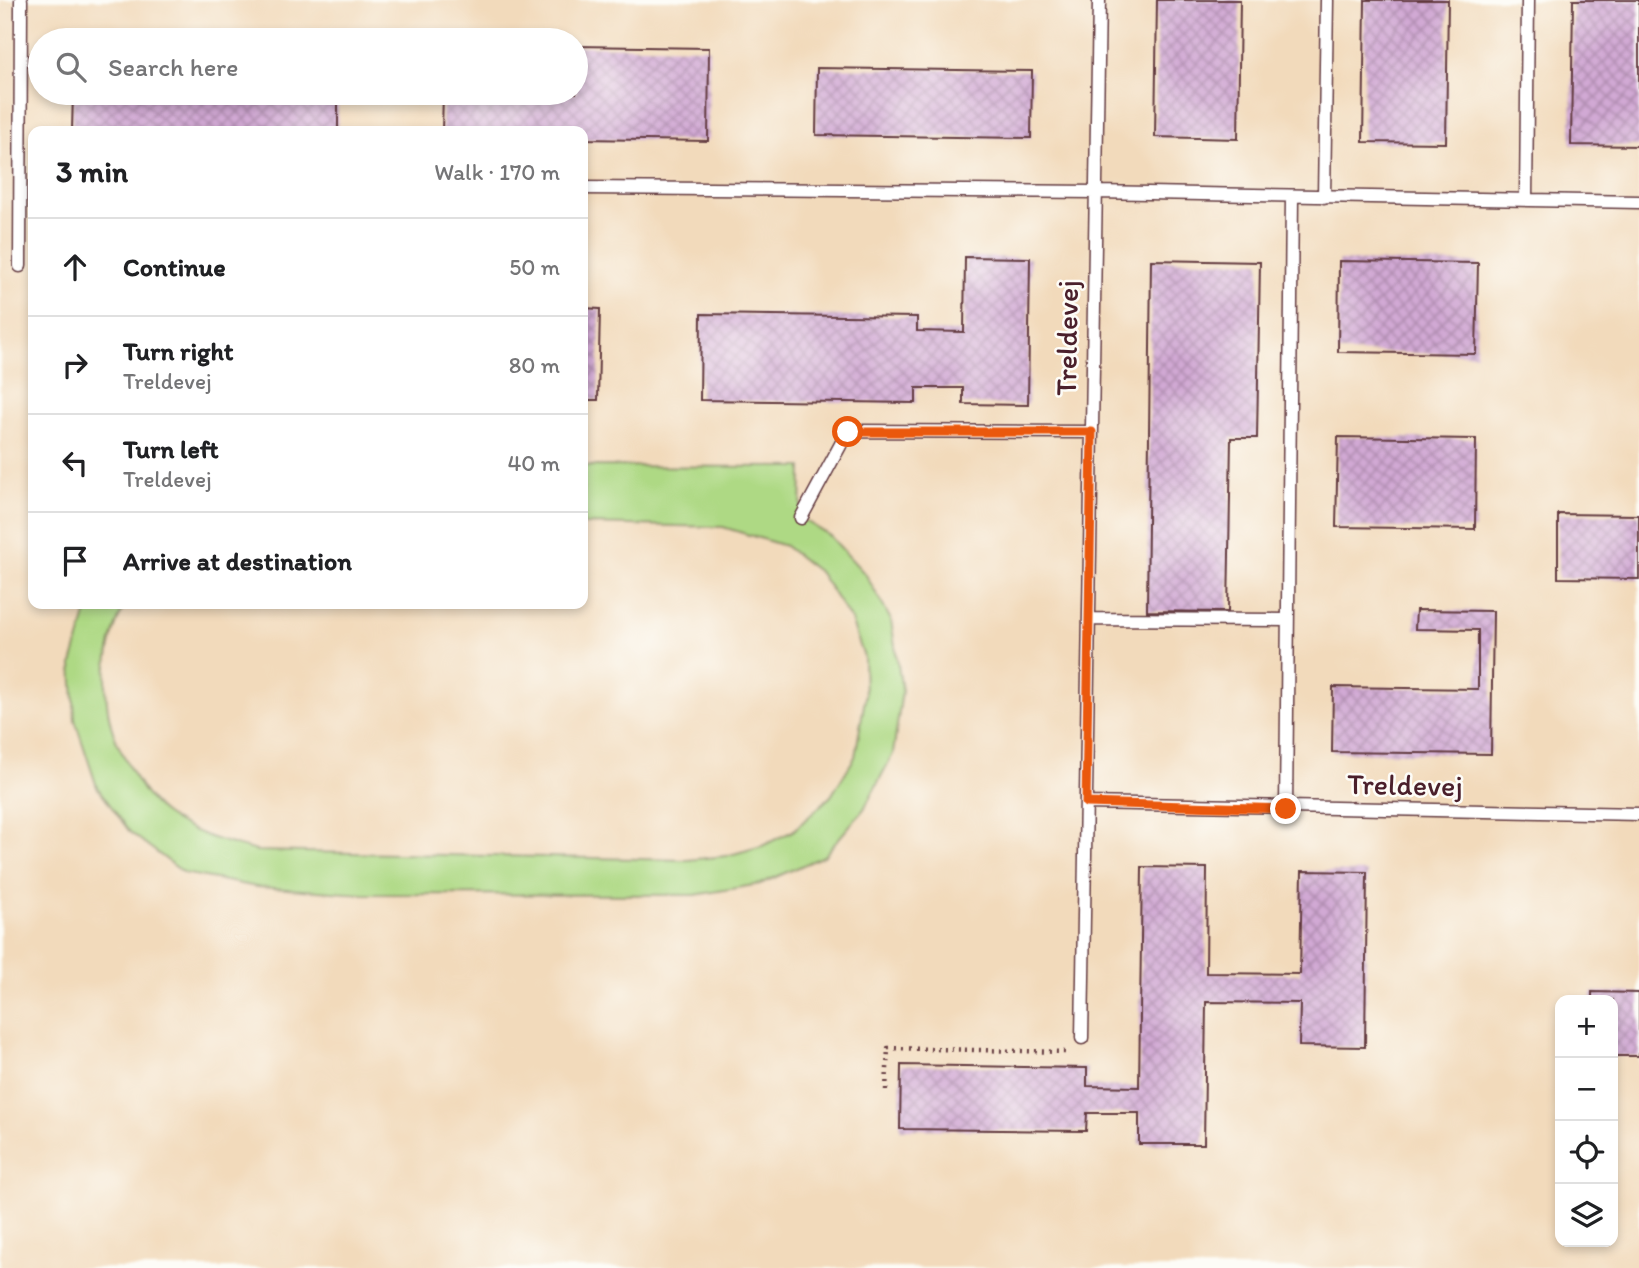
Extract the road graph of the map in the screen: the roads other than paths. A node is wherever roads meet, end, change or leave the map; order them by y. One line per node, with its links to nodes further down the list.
1 (21, 0): 5 (lane)
2 (1099, 0): 7 (lane, Treldevej)
3 (1327, 0): 9 (lane)
4 (1528, 0): 10 (lane)
5 (27, 180): 12 (lane)
6 (588, 188): 7 (lane)
7 (1096, 192): 8 (lane); 13 (lane, Treldevej)
8 (1292, 197): 9 (lane); 16 (lane)
9 (1324, 197): 10 (lane)
10 (1527, 200): 11 (lane)
11 (1639, 201)
12 (20, 266)
13 (1092, 432): 14 (lane); 15 (lane, Treldevej)
14 (801, 518)
15 (1089, 618): 16 (lane); 17 (lane, Treldevej)
16 (1286, 620): 18 (lane)
17 (1086, 803): 18 (lane, Treldevej); 20 (lane, Treldevej)
18 (1286, 809): 19 (lane, Treldevej)
19 (1639, 814)
20 (1082, 1038)

